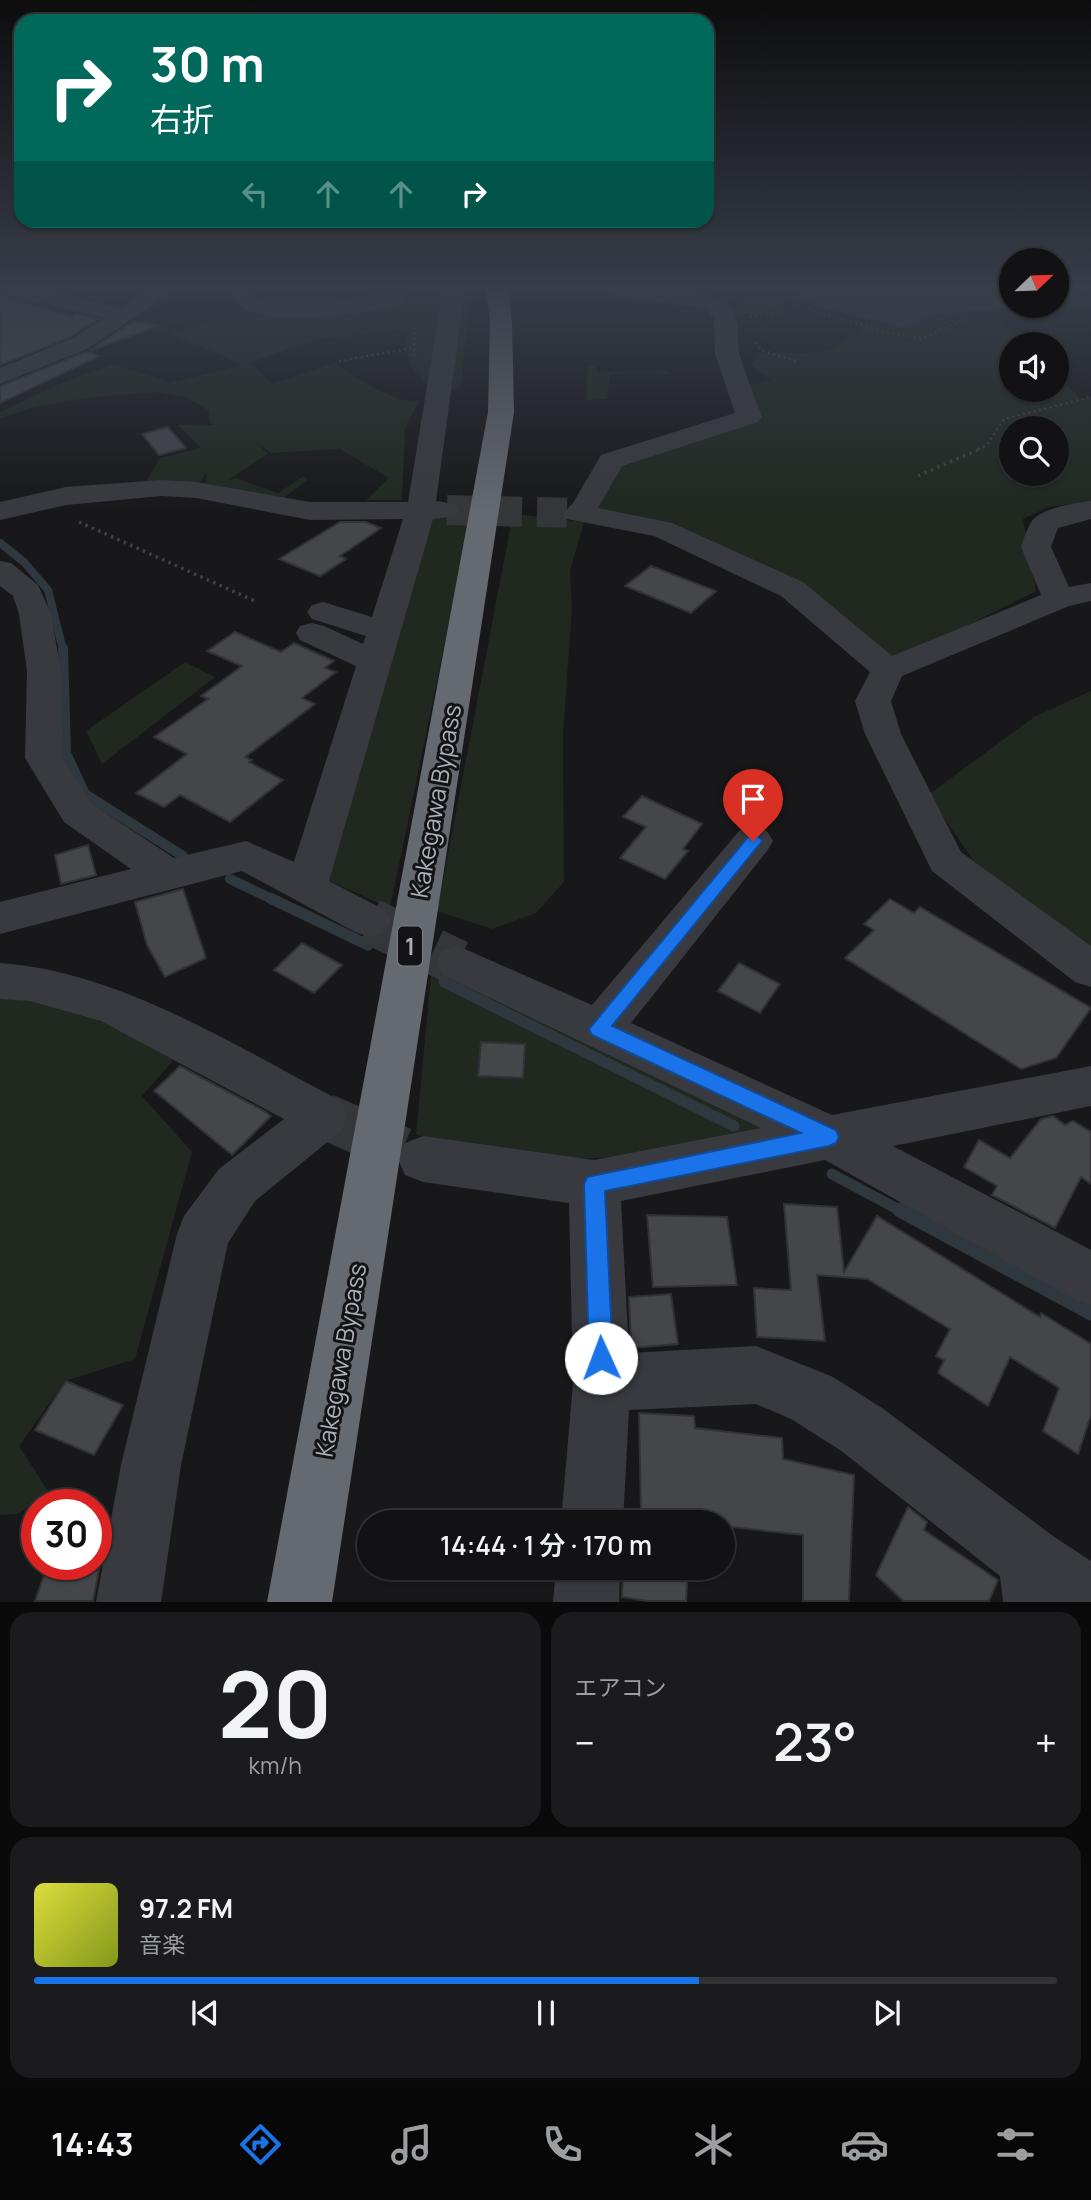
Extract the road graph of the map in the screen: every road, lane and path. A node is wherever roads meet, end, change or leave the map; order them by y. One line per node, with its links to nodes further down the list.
1 (34, 363): 5 (street)
2 (447, 363): 9 (street)
3 (501, 363): 39 (highway, Kakegawa Bypass / 1)
4 (730, 363): 18 (street)
5 (0, 377)
6 (1091, 397): 7 (path)
7 (918, 476)
8 (51, 499): 9 (street); 11 (street); 15 (path)
9 (434, 509): 17 (street)
10 (1091, 510): 14 (street)
11 (0, 511)
12 (1, 572): 20 (street)
13 (1091, 592): 14 (street)
14 (1059, 598): 18 (street)
15 (255, 601)
16 (318, 623): 17 (street)
17 (366, 669): 21 (street)
18 (888, 670): 25 (street)
19 (753, 841): 27 (street)
20 (169, 874): 21 (street); 22 (street)
21 (306, 889): 23 (street)
22 (0, 918)
23 (370, 921)
24 (458, 963): 27 (street)
25 (1091, 970)
26 (0, 981): 38 (street)
27 (599, 1029): 29 (street)
28 (1090, 1087): 29 (street)
29 (829, 1137): 31 (street); 32 (street)
30 (423, 1159): 31 (street)
31 (594, 1184): 33 (street)
32 (1091, 1279)
33 (602, 1383): 34 (street); 36 (street)
34 (593, 1510)
35 (587, 1580): 40 (street)
36 (1033, 1580): 37 (street)
37 (1091, 1599)
38 (128, 1601)
39 (299, 1601)
40 (586, 1601)

